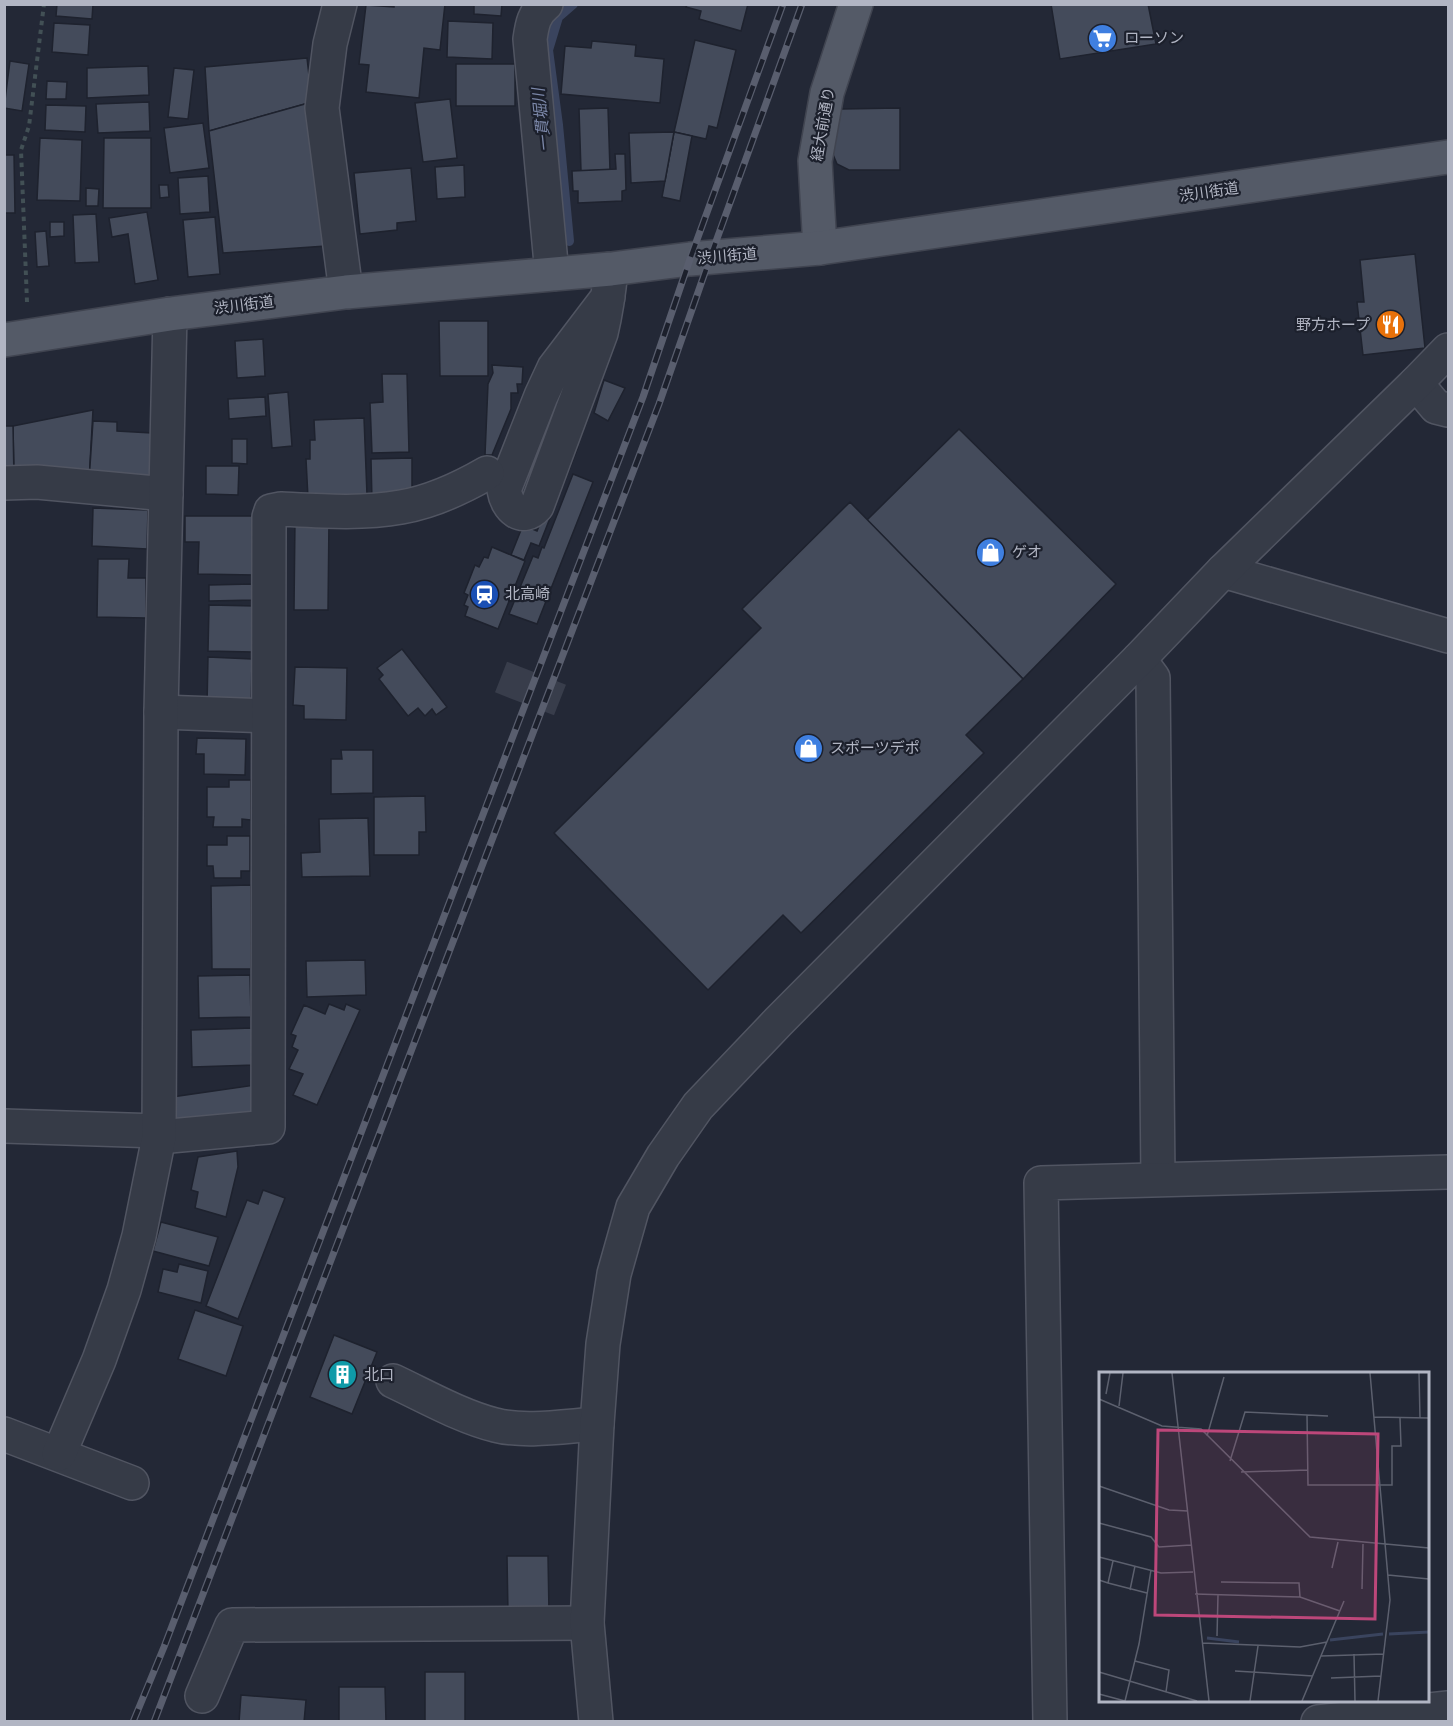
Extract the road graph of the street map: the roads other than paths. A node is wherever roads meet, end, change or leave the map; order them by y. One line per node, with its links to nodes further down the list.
1 (340, 4): 8 (street)
2 (546, 4): 6 (street)
3 (856, 4): 5 (main road, 経大前通り)
4 (1449, 157): 5 (main road, 渋川街道)
5 (820, 248): 7 (main road, 渋川街道)
6 (552, 274): 7 (main road, 渋川街道); 8 (main road, 渋川街道)
7 (610, 283): 7 (street)
8 (346, 292): 9 (main road, 渋川街道)
9 (170, 314): 10 (main road, 渋川街道); 16 (street)
10 (17, 338)
11 (1449, 350): 12 (street)
12 (1416, 383): 13 (street); 17 (street)
13 (1449, 410)
14 (487, 473): 21 (street)
15 (4, 483): 16 (street)
16 (166, 494): 20 (street)
17 (1223, 571): 18 (street); 19 (street)
18 (1449, 636)
19 (1139, 659): 25 (street); 27 (street)
20 (161, 712): 21 (street); 23 (street)
21 (268, 716): 23 (street)
22 (4, 1126): 23 (street)
23 (159, 1134): 29 (street)
24 (1449, 1172): 25 (street)
25 (1158, 1179): 35 (street)
26 (393, 1381): 27 (street)
27 (597, 1425): 31 (street)
28 (4, 1434): 29 (street)
29 (59, 1454): 30 (street)
30 (132, 1483)
31 (587, 1623): 32 (street); 34 (street)
32 (202, 1696)
33 (1449, 1708): 36 (street)
34 (596, 1722)
35 (1050, 1722)
36 (1318, 1722)

